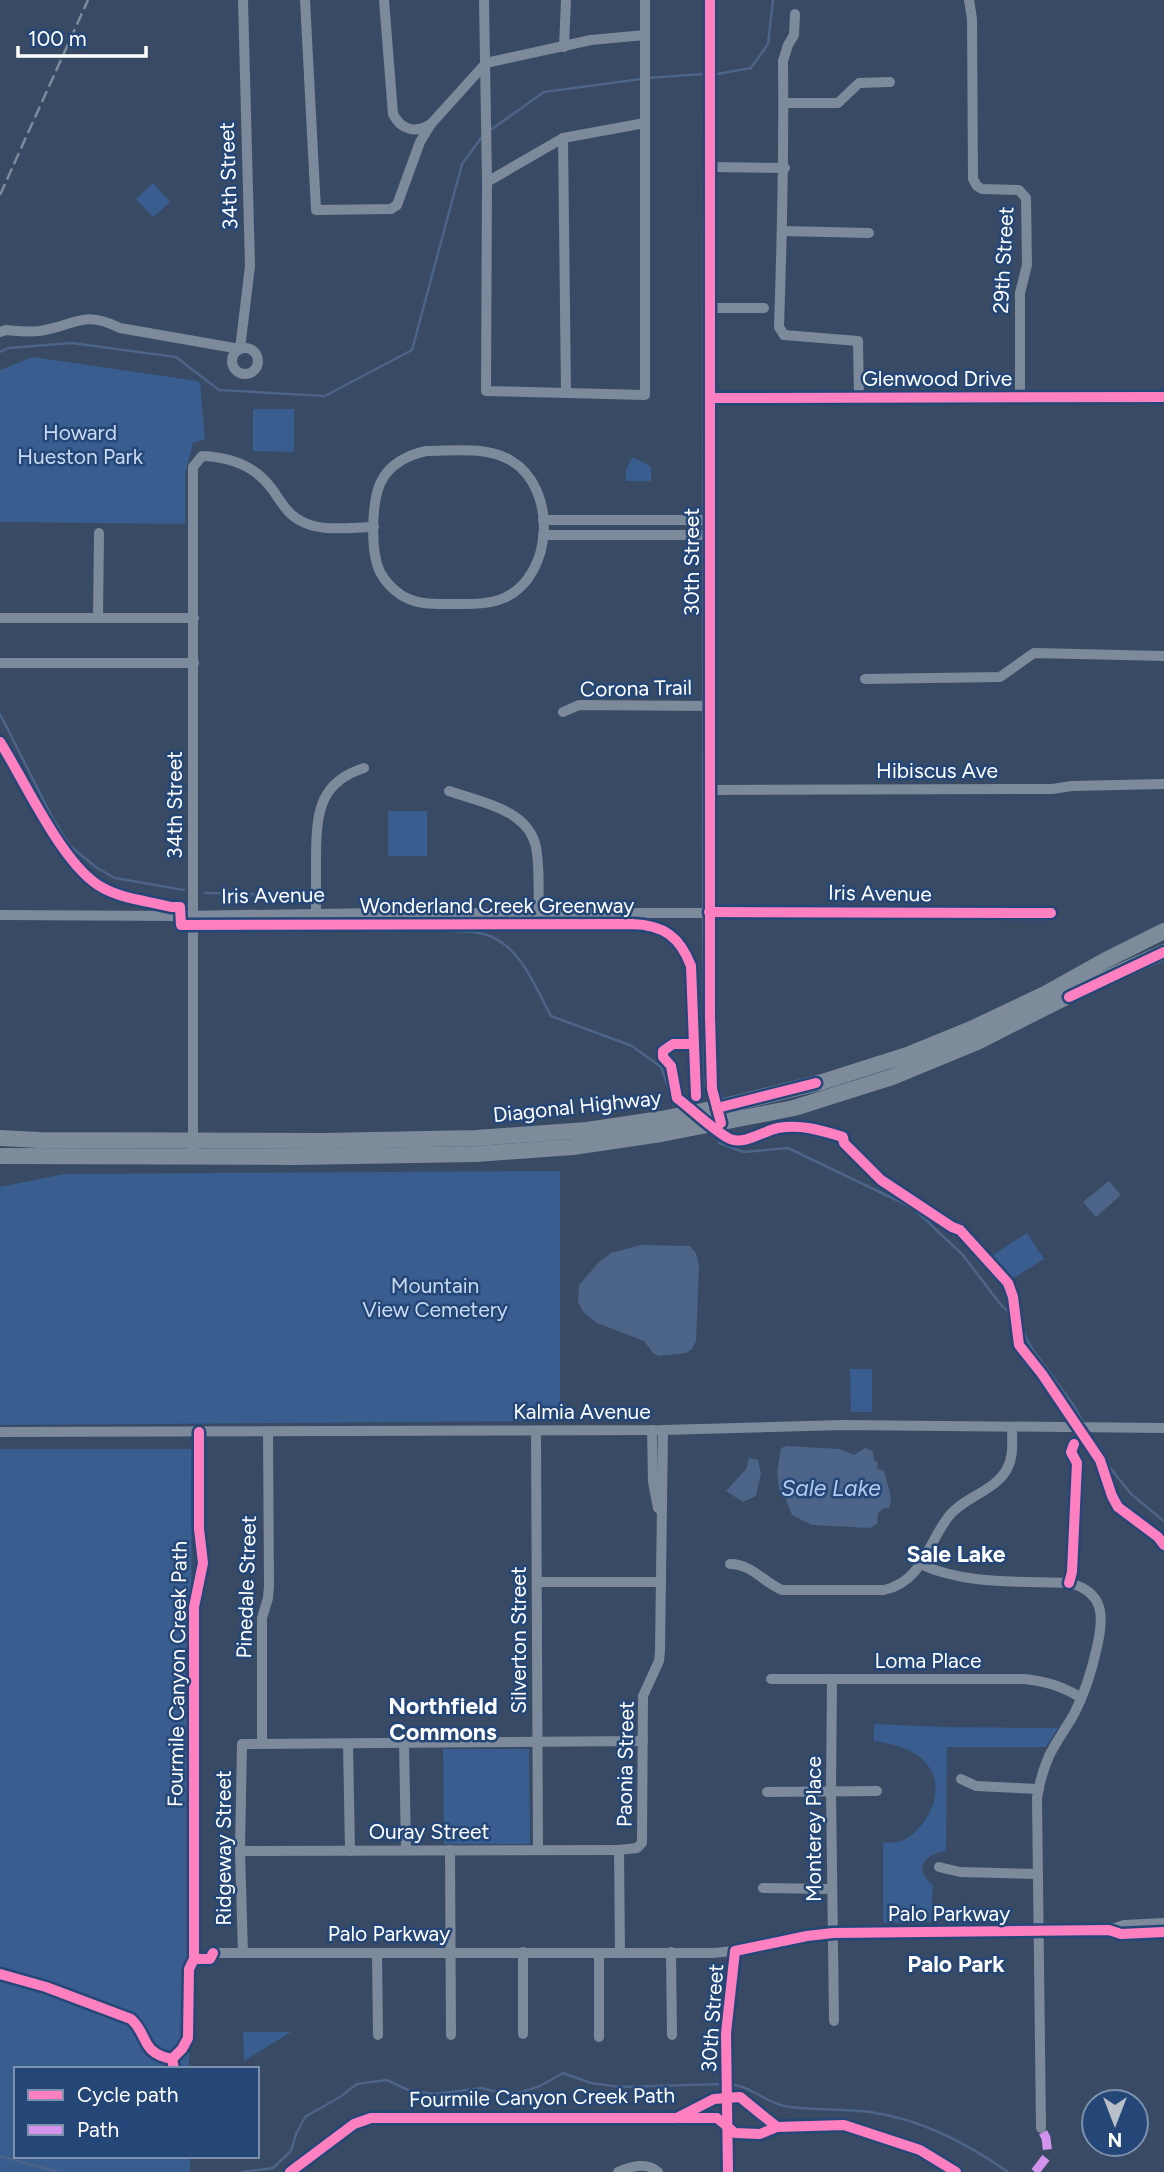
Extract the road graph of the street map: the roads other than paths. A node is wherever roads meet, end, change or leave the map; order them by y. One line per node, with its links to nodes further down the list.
1 (243, 0): 25 (street, 34th Street)
2 (305, 0): 16 (street)
3 (384, 0): 16 (street)
4 (484, 0): 12 (street)
5 (566, 0): 11 (street)
6 (645, 0): 10 (street)
7 (710, 0): 18 (main road, 30th Street)
8 (968, 0): 28 (street, 29th Street)
9 (796, 7): 14 (street)
10 (645, 34): 11 (street); 15 (street)
11 (564, 47): 12 (street)
12 (486, 64): 16 (street); 20 (street)
13 (890, 82): 14 (street)
14 (784, 103): 19 (street)
15 (645, 123): 17 (street); 26 (street)
16 (430, 124)
17 (564, 138): 20 (street); 26 (street)
18 (709, 167): 19 (street); 23 (main road, 30th Street)
19 (785, 168): 21 (street)
20 (487, 182): 26 (street)
21 (783, 231): 22 (street); 27 (street)
22 (869, 233)
23 (710, 308): 24 (street); 30 (main road, 30th Street)
24 (764, 308)
25 (0, 332)
26 (566, 393)
27 (859, 397): 28 (street, Glenwood Drive); 30 (street, Glenwood Drive)
28 (1020, 397): 29 (street, Glenwood Drive)
29 (1164, 397)
30 (710, 398): 32 (main road, 30th Street)
31 (543, 520): 32 (street); 33 (street); 35 (street)
32 (710, 520): 36 (main road, 30th Street)
33 (374, 527): 35 (street); 39 (street, 34th Street)
34 (99, 533): 38 (street)
35 (543, 535): 36 (street)
36 (710, 535): 44 (main road, 30th Street)
37 (0, 618): 38 (street)
38 (98, 618): 39 (street)
39 (194, 618): 42 (street, 34th Street)
40 (1164, 656): 43 (street)
41 (0, 663): 42 (street)
42 (194, 663): 55 (street, 34th Street)
43 (866, 680)
44 (710, 706): 45 (street, Corona Trail); 48 (main road, 30th Street)
45 (563, 712)
46 (364, 768): 51 (street)
47 (1164, 784): 48 (street, Hibiscus Ave)
48 (709, 790): 50 (main road, 30th Street)
49 (449, 791): 52 (street)
50 (709, 912): 52 (street, Iris Avenue); 53 (street, Iris Avenue); 60 (main road, 30th Street)
51 (316, 913): 52 (street, Iris Avenue); 55 (street, Iris Avenue)
52 (539, 913)
53 (1051, 913)
54 (0, 915): 55 (street, Iris Avenue)
55 (194, 915): 62 (street, 34th Street)
56 (1163, 931): 60 (highway, Diagonal Highway)
57 (1164, 952): 59 (highway, Diagonal Highway)
58 (1164, 958): 59 (highway)
59 (1119, 973): 60 (highway, Diagonal Highway)
60 (719, 1116): 62 (highway, Diagonal Highway)
61 (0, 1136): 62 (highway, Diagonal Highway)
62 (193, 1149): 63 (highway, Diagonal Highway)
63 (2, 1156)
64 (1012, 1427): 65 (street, Kalmia Avenue); 66 (street, Kalmia Avenue); 71 (street)
65 (1164, 1428)
66 (657, 1430): 67 (street, Kalmia Avenue); 73 (street, Paonia Street)
67 (536, 1431): 69 (street, Kalmia Avenue); 72 (street, Silverton Street)
68 (0, 1432): 69 (street, Kalmia Avenue)
69 (268, 1432): 79 (street, Pinedale Street)
70 (730, 1564): 71 (street)
71 (920, 1564): 76 (street)
72 (537, 1582): 73 (street); 78 (street, Silverton Street)
73 (661, 1582): 77 (street, Paonia Street)
74 (771, 1679): 75 (street, Loma Place)
75 (832, 1679): 76 (street, Loma Place); 84 (street, Monterey Place)
76 (1081, 1698): 83 (street)
77 (643, 1741): 78 (street); 91 (street, Paonia Street)
78 (538, 1742): 80 (street); 90 (street, Silverton Street)
79 (262, 1743): 81 (street); 92 (street, Ridgeway Street)
80 (404, 1743): 81 (street); 88 (street)
81 (348, 1744): 87 (street)
82 (961, 1779): 83 (street)
83 (1039, 1789): 94 (street)
84 (831, 1791): 85 (street); 86 (street); 96 (street, Monterey Place)
85 (877, 1791)
86 (767, 1792)
87 (350, 1850): 88 (street, Ouray Street); 92 (street, Ouray Street)
88 (406, 1850): 89 (street, Ouray Street)
89 (450, 1850): 90 (street, Ouray Street); 108 (street)
90 (538, 1850): 91 (street, Ouray Street)
91 (619, 1850): 110 (street, Paonia Street)
92 (240, 1851): 106 (street, Ridgeway Street)
93 (939, 1867): 94 (street)
94 (1037, 1874): 99 (street)
95 (763, 1888): 96 (street)
96 (832, 1889): 101 (street, Monterey Place)
97 (1164, 1923): 98 (street, Palo Parkway)
98 (1109, 1930): 99 (street, Palo Parkway); 100 (street, Palo Parkway)
99 (1038, 1931): 101 (street, Palo Parkway); 117 (street)
100 (1164, 1932)
101 (833, 1933): 102 (street, Palo Parkway); 111 (street, Monterey Place)
102 (735, 1951): 104 (street, Palo Parkway); 120 (street, 30th Street)
103 (523, 1952): 108 (street, Palo Parkway); 109 (street, Palo Parkway); 112 (street)
104 (671, 1952): 110 (street, Palo Parkway); 115 (street)
105 (213, 1953): 106 (street, Palo Parkway)
106 (243, 1953): 107 (street, Palo Parkway)
107 (377, 1953): 108 (street, Palo Parkway); 113 (street)
108 (451, 1953): 114 (street)
109 (598, 1953): 110 (street, Palo Parkway); 116 (street)
110 (620, 1953)
111 (834, 2021)
112 (523, 2034)
113 (378, 2035)
114 (451, 2035)
115 (672, 2035)
116 (599, 2037)
117 (1041, 2128)
118 (618, 2172): 119 (street)
119 (658, 2172)
120 (728, 2172)

